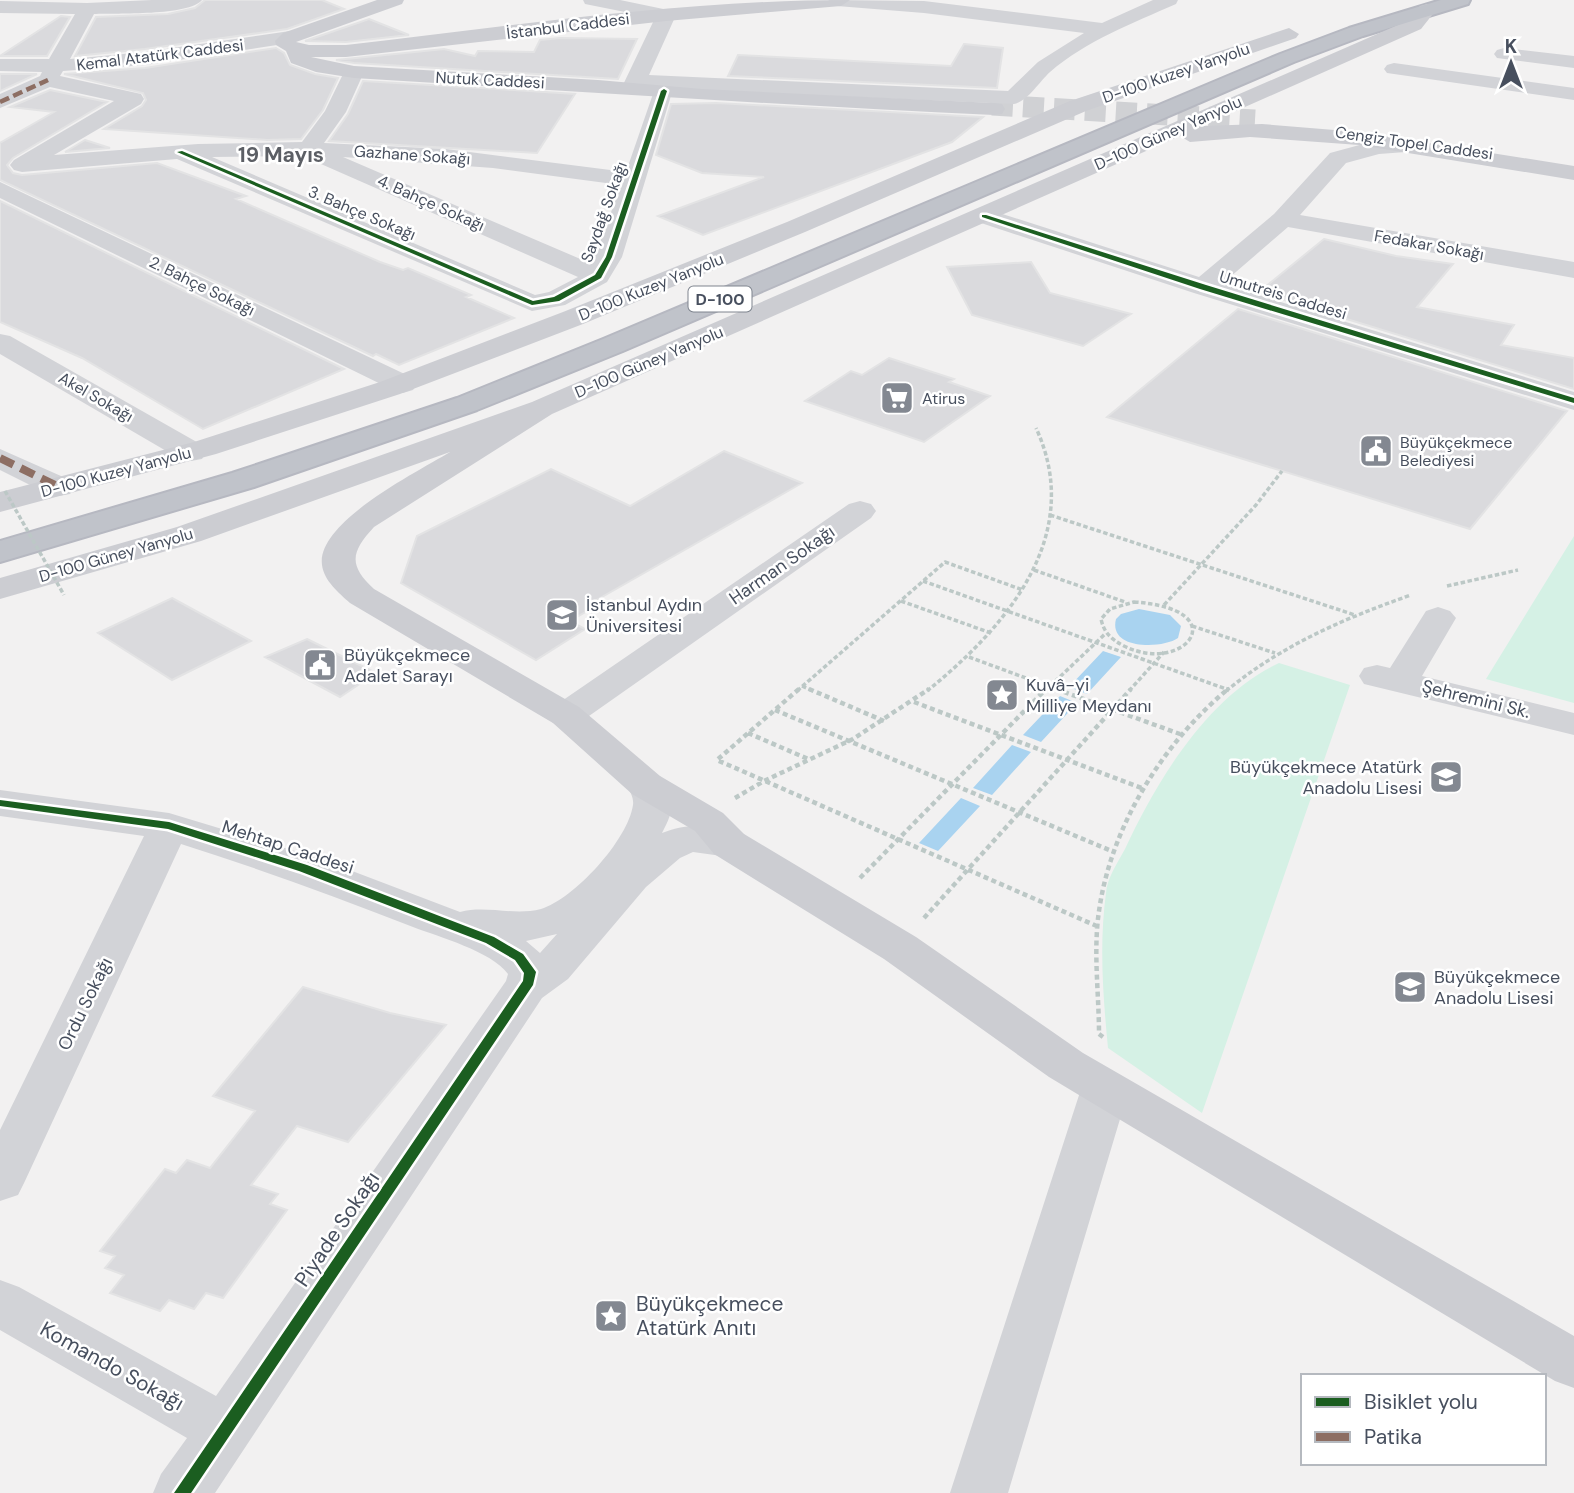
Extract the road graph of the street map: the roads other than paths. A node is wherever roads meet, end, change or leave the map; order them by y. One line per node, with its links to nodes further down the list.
1 (592, 0): 12 (street)
2 (839, 0): 8 (street); 12 (main road, İstanbul Caddesi)
3 (1169, 0): 14 (street)
4 (1399, 0): 13 (highway)
5 (1461, 0): 11 (highway, D-100)
6 (389, 1): 16 (main road)
7 (188, 2): 10 (street); 17 (street)
8 (920, 3): 14 (street)
9 (0, 7): 10 (street)
10 (88, 9): 24 (street)
11 (1427, 10): 18 (main road, D-100 Güney Yanyolu); 64 (highway, D-100)
12 (666, 15): 16 (main road, İstanbul Caddesi); 25 (street)
13 (1335, 19)
14 (1102, 29): 28 (street)
15 (1300, 30): 30 (main road, D-100 Kuzey Yanyolu); 63 (highway, D-100)
16 (292, 43): 17 (street, Kemal Atatürk Caddesi); 23 (main road, Nutuk Caddesi)
17 (229, 47): 24 (street, Kemal Atatürk Caddesi)
18 (1351, 52): 32 (main road); 34 (main road, D-100 Güney Yanyolu)
19 (1504, 54): 20 (street)
20 (1574, 62)
21 (0, 65): 24 (street)
22 (1394, 68): 27 (street)
23 (354, 72): 25 (main road, Nutuk Caddesi); 36 (street)
24 (52, 74): 29 (street, Kemal Atatürk Caddesi); 42 (street)
25 (633, 85): 26 (main road, Nutuk Caddesi); 28 (street)
26 (664, 91): 31 (main road, Nutuk Caddesi); 45 (street, Saydağ Sokağı)
27 (1574, 94)
28 (1014, 98): 30 (main road); 39 (main road)
29 (0, 102)
30 (1078, 106): 39 (main road, D-100 Kuzey Yanyolu)
31 (993, 107)
32 (1303, 115): 34 (main road); 35 (main road); 38 (main road); 40 (street)
33 (1254, 123): 41 (main road, Cengiz Topel Caddesi)
34 (1144, 144): 47 (main road, D-100 Güney Yanyolu)
35 (1411, 146): 40 (street); 43 (main road)
36 (308, 149): 37 (street, Gazhane Sokağı); 45 (street, Gazhane Sokağı); 50 (street, 4. Bahçe Sokağı)
37 (180, 152): 42 (street, Gazhane Sokağı); 52 (street, 3. Bahçe Sokağı)
38 (1574, 154)
39 (967, 155): 55 (main road, D-100 Kuzey Yanyolu)
40 (1338, 158): 48 (street)
41 (1574, 164)
42 (22, 165): 44 (street)
43 (1574, 173)
44 (0, 180)
45 (634, 180): 50 (street, Saydağ Sokağı)
46 (0, 190): 55 (street, 2. Bahçe Sokağı)
47 (984, 215): 51 (street, Umutreis Caddesi); 57 (main road, D-100 Güney Yanyolu)
48 (1283, 219): 49 (street, Fedakar Sokağı); 51 (street)
49 (1574, 270)
50 (598, 276): 52 (street, Saydağ Sokağı)
51 (1193, 284): 53 (street); 56 (street, Umutreis Caddesi)
52 (531, 303)
53 (1159, 304)
54 (0, 342): 58 (street, Akel Sokağı)
55 (403, 384): 58 (main road, D-100 Kuzey Yanyolu)
56 (1574, 401)
57 (542, 408): 65 (main road, D-100 Güney Yanyolu); 67 (main road)
58 (191, 452): 60 (main road, D-100 Kuzey Yanyolu)
59 (0, 458): 60 (street)
60 (59, 486): 61 (main road, D-100 Kuzey Yanyolu)
61 (3, 497)
62 (860, 511): 67 (street, Harman Sokağı)
63 (0, 527)
64 (0, 551)
65 (0, 589)
66 (1430, 600): 68 (street, Şehremini Sk.)
67 (566, 715): 69 (main road)
68 (1574, 724)
69 (646, 785): 71 (main road); 73 (street, Mehtap Caddesi)
70 (0, 803): 72 (street, Mehtap Caddesi)
71 (729, 824): 74 (street, Piyade Sokağı); 75 (main road)
72 (169, 826): 73 (street, Mehtap Caddesi); 76 (street, Ordu Sokağı)
73 (444, 920): 74 (street, Mehtap Caddesi)
74 (525, 988): 79 (street, Piyade Sokağı)
75 (1107, 1065): 78 (main road); 81 (street)
76 (0, 1181)
77 (0, 1303): 79 (street, Komando Sokağı)
78 (1574, 1364)
79 (223, 1429): 80 (street, Piyade Sokağı)
80 (182, 1493)
81 (979, 1493)

